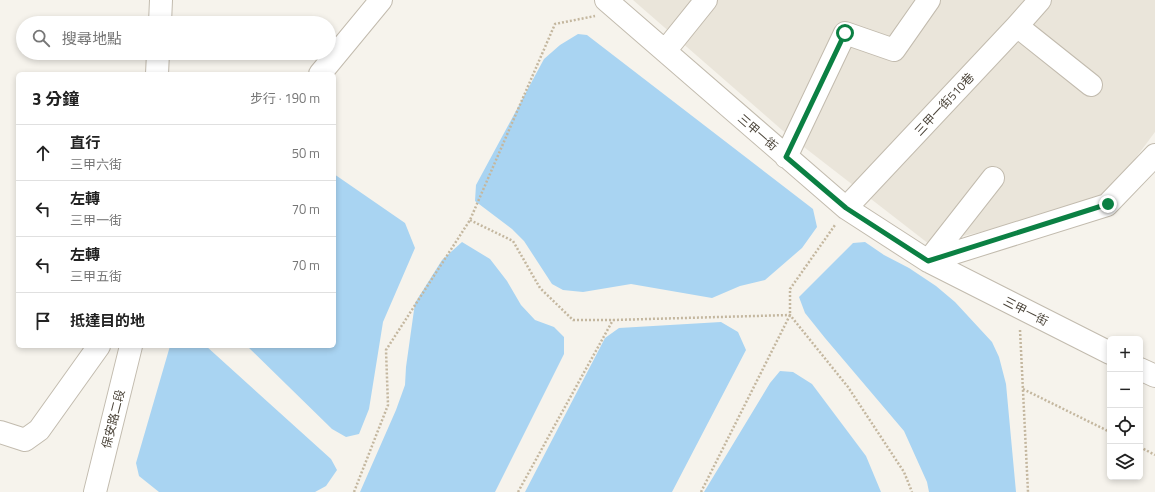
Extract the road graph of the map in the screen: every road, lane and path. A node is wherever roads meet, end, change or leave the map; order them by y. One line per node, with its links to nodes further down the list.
1 (161, 0): 7 (street)
2 (381, 0): 10 (street)
3 (706, 0): 9 (street)
4 (929, 0): 17 (street)
5 (1040, 0): 8 (street, 三甲一街510巷)
6 (612, 6): 9 (street, 三甲一街); 20 (path)
7 (160, 16)
8 (1017, 26): 15 (street); 19 (street, 三甲一街510巷)
9 (665, 51): 17 (street, 三甲一街)
10 (336, 55)
11 (158, 60): 13 (street)
12 (332, 60): 14 (street)
13 (157, 72)
14 (322, 72)
15 (1091, 85)
16 (1155, 155): 21 (street)
17 (786, 157): 19 (street, 三甲一街)
18 (993, 178): 21 (street)
19 (846, 208): 21 (street, 三甲一街); 23 (path)
20 (470, 220): 24 (path); 36 (path)
21 (928, 261): 22 (street, 三甲一街)
22 (1019, 307): 27 (street, 三甲一街); 30 (path)
23 (790, 315): 24 (path); 38 (path); 39 (path)
24 (613, 320): 37 (path)
25 (98, 348): 32 (street)
26 (131, 348): 35 (street, 保安路二段)
27 (1107, 351)
28 (1143, 370): 29 (street)
29 (1155, 376)
30 (1023, 389): 31 (path); 40 (path)
31 (1107, 431)
32 (0, 432)
33 (1143, 449): 34 (path)
34 (1155, 455)
35 (95, 492)
36 (354, 492)
37 (518, 492)
38 (701, 492)
39 (912, 492)
40 (1028, 492)

